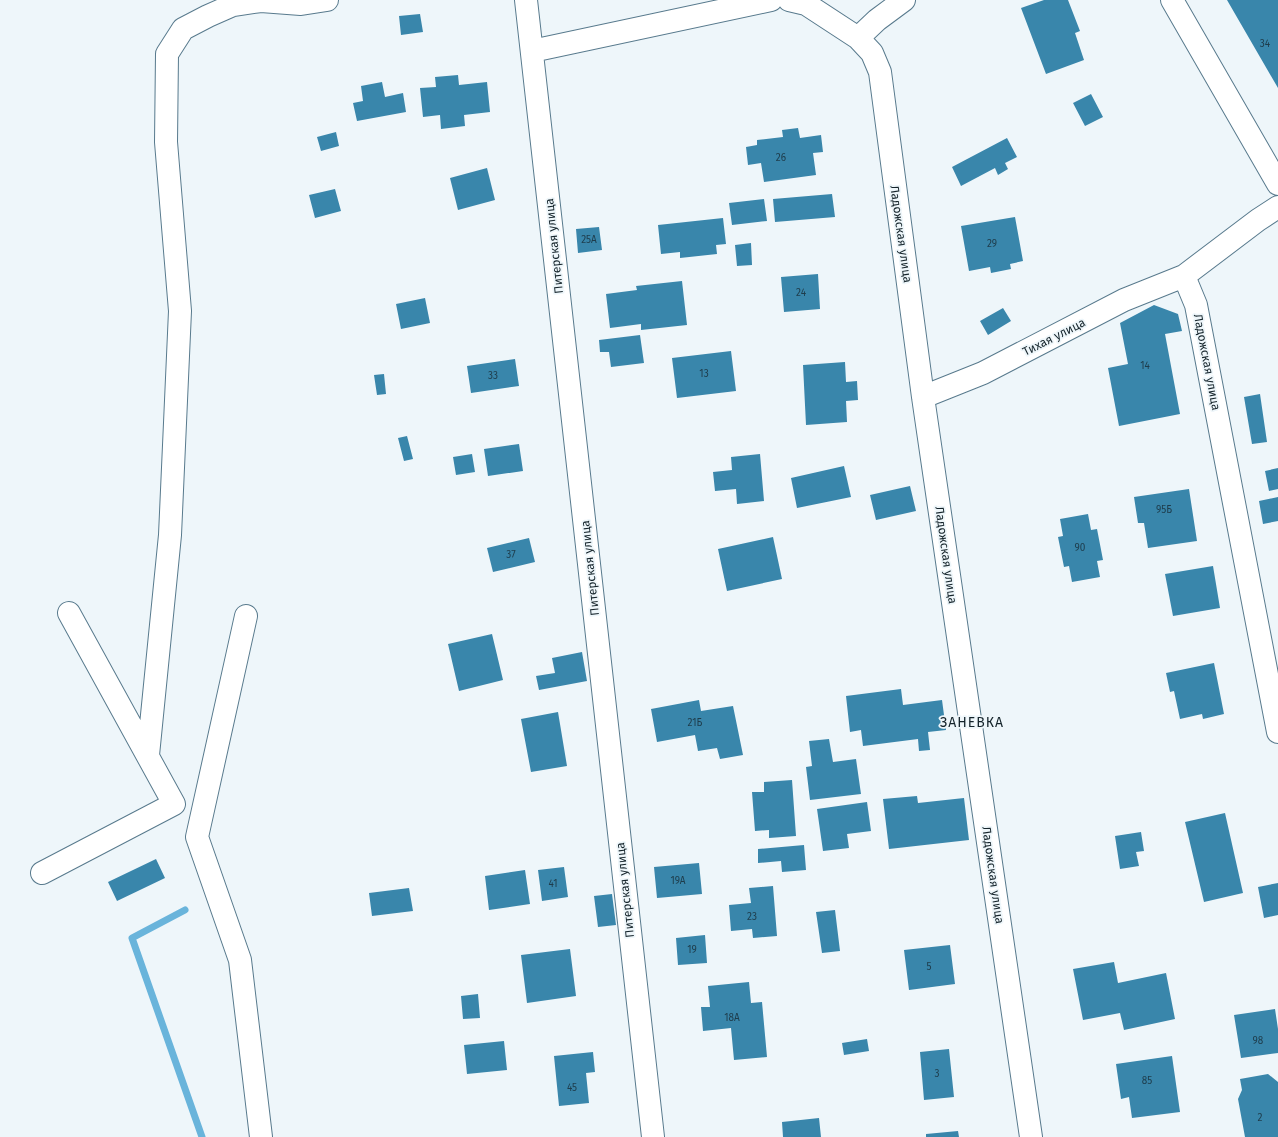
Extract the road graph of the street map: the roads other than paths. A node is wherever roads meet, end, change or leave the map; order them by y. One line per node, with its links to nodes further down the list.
1 (327, 0): 16 (street)
2 (526, 0): 8 (street, Питерская улица)
3 (771, 0): 8 (street)
4 (790, 0): 7 (street, Ладожская улица)
5 (904, 0): 7 (street)
6 (1172, 0): 9 (street)
7 (858, 38): 12 (street, Ладожская улица)
8 (532, 51): 19 (street, Питерская улица)
9 (1278, 184)
10 (1278, 207): 11 (street, Тихая улица)
11 (1184, 276): 12 (street, Тихая улица); 15 (street, Ладожская улица)
12 (923, 397): 20 (street, Ладожская улица)
13 (69, 613): 16 (street)
14 (246, 616): 18 (street)
15 (1278, 732)
16 (148, 755): 17 (street)
17 (42, 873)
18 (261, 1137)
19 (653, 1137)
20 (1031, 1137)

